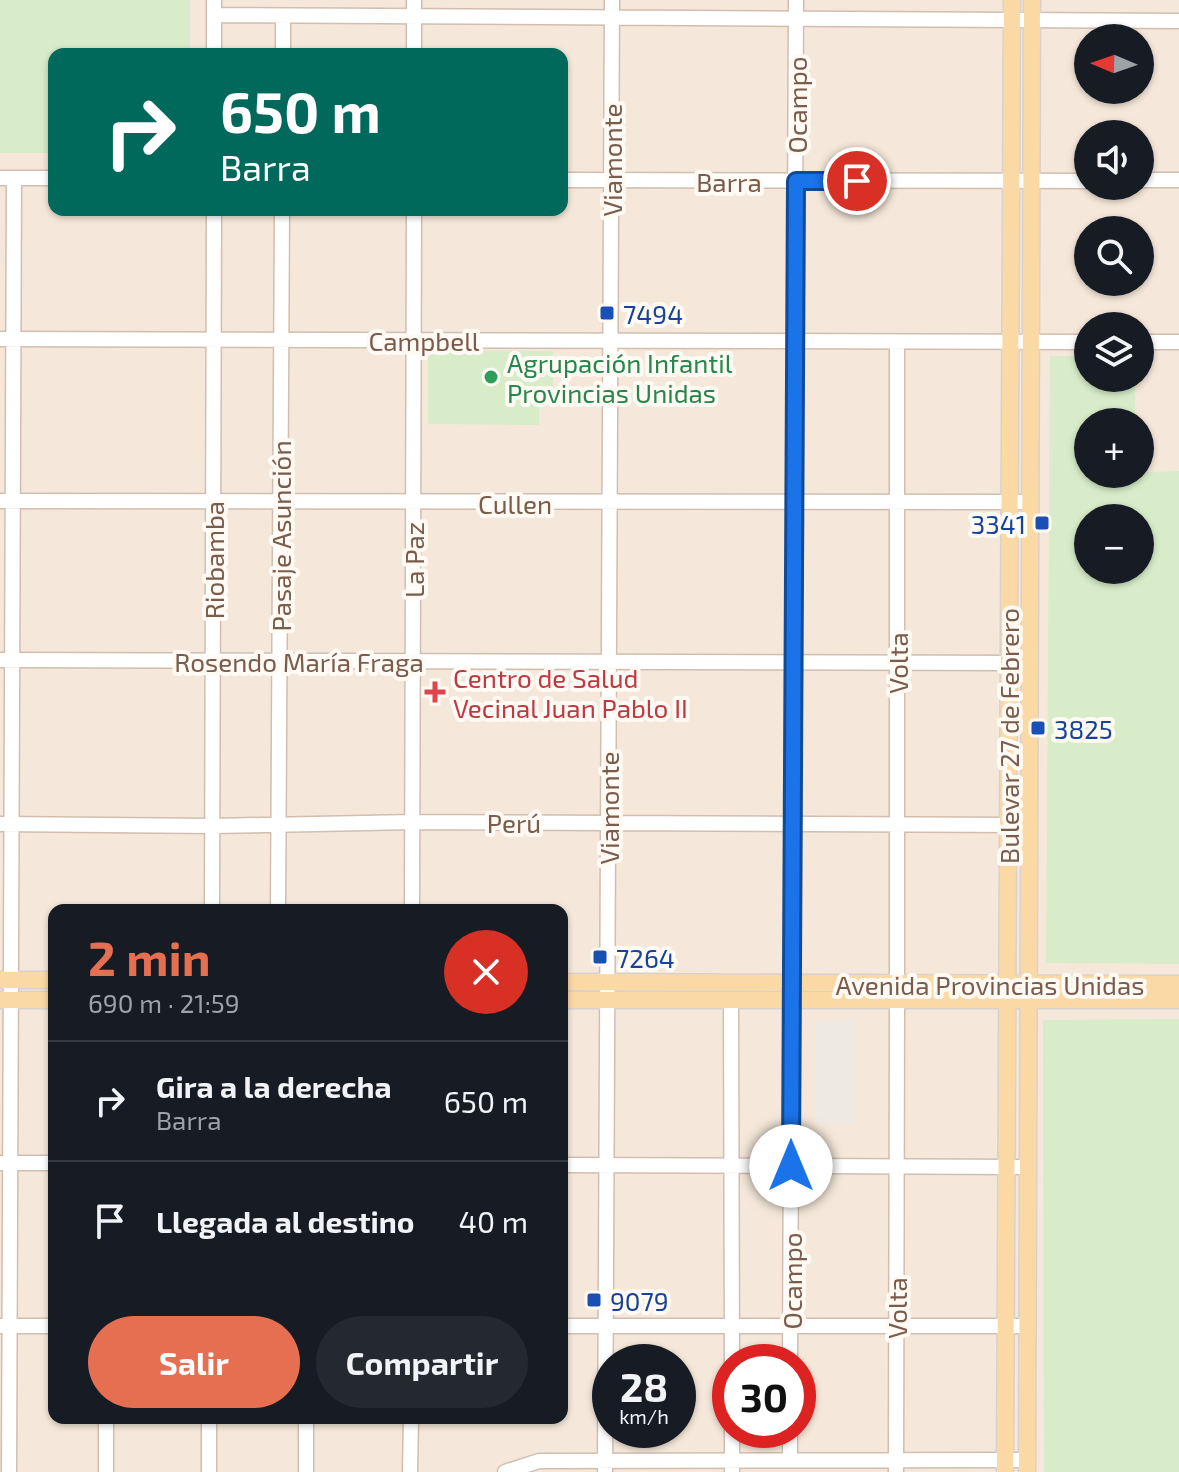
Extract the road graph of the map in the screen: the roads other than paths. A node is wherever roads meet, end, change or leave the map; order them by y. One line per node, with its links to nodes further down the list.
1 (414, 0): 8 (street)
2 (612, 0): 9 (street, Viamonte)
3 (796, 0): 10 (street, Ocampo)
4 (1012, 0): 11 (main road, Bulevar 27 de Febrero)
5 (1032, 0): 12 (main road, Bulevar 27 de Febrero)
6 (214, 8): 7 (street); 14 (street)
7 (283, 16): 8 (street); 15 (street)
8 (414, 17): 9 (street); 16 (street)
9 (612, 18): 10 (street); 20 (street, Viamonte)
10 (796, 19): 11 (street); 23 (street, Ocampo)
11 (1012, 21): 12 (street); 25 (main road, Bulevar 27 de Febrero)
12 (1032, 21): 13 (street); 26 (main road, Bulevar 27 de Febrero)
13 (1179, 21)
14 (214, 48)
15 (283, 48)
16 (414, 48)
17 (7, 178): 18 (street); 30 (street)
18 (48, 178)
19 (568, 180): 20 (street, Barra)
20 (611, 180): 23 (street, Barra); 35 (street, Viamonte)
21 (1154, 180): 22 (street)
22 (1179, 180)
23 (796, 181): 25 (street, Barra); 36 (street, Ocampo)
24 (1074, 181): 26 (street, Barra)
25 (1011, 182): 26 (street, Barra); 38 (main road, Bulevar 27 de Febrero)
26 (1031, 182): 39 (main road, Bulevar 27 de Febrero)
27 (214, 216): 32 (street, Riobamba)
28 (282, 216): 33 (street, Pasaje Asunción)
29 (414, 216): 34 (street, La Paz)
30 (7, 257): 31 (street)
31 (7, 339): 32 (street, Campbell); 43 (street)
32 (213, 339): 33 (street, Campbell); 44 (street, Riobamba)
33 (281, 340): 34 (street, Campbell); 45 (street, Pasaje Asunción)
34 (414, 340): 35 (street, Campbell); 49 (street, La Paz)
35 (610, 341): 36 (street, Campbell); 50 (street, Viamonte)
36 (795, 341): 37 (street, Campbell); 51 (street, Ocampo)
37 (897, 342): 38 (street, Campbell); 46 (street, Volta)
38 (1009, 342): 39 (street, Campbell); 47 (main road, Bulevar 27 de Febrero)
39 (1030, 342): 40 (street, Campbell); 48 (main road, Bulevar 27 de Febrero)
40 (1074, 342)
41 (1154, 342): 42 (street)
42 (1179, 342)
43 (6, 501): 44 (street, Cullen); 52 (street)
44 (213, 502): 45 (street, Cullen); 53 (street, Riobamba)
45 (280, 502): 49 (street, Cullen); 54 (street, Pasaje Asunción)
46 (897, 502): 47 (street, Cullen); 51 (street, Cullen); 58 (street, Volta)
47 (1009, 502): 48 (street, Cullen); 59 (main road, Bulevar 27 de Febrero)
48 (1030, 502): 60 (main road, Bulevar 27 de Febrero)
49 (413, 503): 50 (street, Cullen); 55 (street, La Paz)
50 (609, 503): 51 (street, Cullen); 56 (street, Viamonte)
51 (795, 503): 57 (street, Ocampo)
52 (6, 660): 53 (street, Rosendo María Fraga); 63 (street)
53 (213, 661): 54 (street, Rosendo María Fraga); 69 (street, Riobamba)
54 (279, 661): 55 (street, Rosendo María Fraga); 65 (street, Pasaje Asunción)
55 (413, 662): 56 (street, Rosendo María Fraga); 61 (street, La Paz)
56 (609, 662): 57 (street, Rosendo María Fraga); 62 (street, Viamonte)
57 (794, 662): 58 (street, Rosendo María Fraga); 64 (street, Ocampo)
58 (897, 663): 59 (street, Rosendo María Fraga); 66 (street, Volta)
59 (1008, 663): 60 (street, Rosendo María Fraga); 67 (main road, Bulevar 27 de Febrero)
60 (1030, 663): 68 (main road, Bulevar 27 de Febrero)
61 (413, 822): 62 (street, Perú); 65 (street, Perú); 72 (street, La Paz)
62 (608, 823): 64 (street, Perú); 76 (street, Viamonte)
63 (6, 824): 69 (street, Perú); 73 (street)
64 (793, 824): 66 (street, Perú); 78 (street, Ocampo)
65 (278, 825): 69 (street, Perú); 71 (street, Pasaje Asunción)
66 (897, 825): 67 (street, Perú); 79 (street, Volta)
67 (1007, 825): 68 (street, Perú); 80 (main road, Bulevar 27 de Febrero)
68 (1029, 825): 81 (main road, Bulevar 27 de Febrero)
69 (212, 826): 70 (street, Riobamba)
70 (212, 904)
71 (278, 904)
72 (412, 904)
73 (6, 980): 74 (main road); 82 (street)
74 (48, 980)
75 (568, 982): 76 (main road, Avenida Provincias Unidas)
76 (607, 982): 78 (main road, Avenida Provincias Unidas); 85 (street, Viamonte)
77 (1179, 984): 81 (main road, Avenida Provincias Unidas)
78 (792, 992): 79 (main road, Avenida Provincias Unidas); 86 (main road, Avenida Provincias Unidas); 93 (street, Ocampo)
79 (897, 992): 80 (main road, Avenida Provincias Unidas); 94 (street, Volta)
80 (1006, 992): 81 (main road, Avenida Provincias Unidas); 95 (main road, Bulevar 27 de Febrero)
81 (1028, 992): 87 (main road, Avenida Provincias Unidas); 96 (main road, Bulevar 27 de Febrero)
82 (6, 1000): 83 (main road); 88 (street)
83 (48, 1000)
84 (568, 1000): 85 (main road, Avenida Provincias Unidas)
85 (607, 1000): 86 (main road, Avenida Provincias Unidas); 91 (street, Viamonte)
86 (731, 1000): 92 (street)
87 (1179, 1000)
88 (5, 1163): 89 (street); 97 (street)
89 (48, 1163)
90 (568, 1165): 91 (street)
91 (606, 1165): 92 (street); 100 (street, Viamonte)
92 (732, 1166): 93 (street); 101 (street)
93 (791, 1166): 94 (street); 102 (street, Ocampo)
94 (897, 1166): 95 (street); 103 (street, Volta)
95 (1006, 1167): 96 (street); 104 (main road, Bulevar 27 de Febrero)
96 (1028, 1167): 105 (main road, Bulevar 27 de Febrero)
97 (5, 1326): 98 (street); 119 (street)
98 (48, 1326)
99 (568, 1326): 100 (street)
100 (605, 1326): 101 (street); 114 (street, Viamonte)
101 (732, 1326): 102 (street); 106 (street)
102 (791, 1326): 103 (street); 107 (street, Ocampo)
103 (896, 1326): 104 (street); 116 (street, Volta)
104 (1005, 1326): 105 (street); 117 (main road, Bulevar 27 de Febrero)
105 (1027, 1326): 118 (main road, Bulevar 27 de Febrero)
106 (732, 1344)
107 (790, 1344)
108 (106, 1424): 120 (street)
109 (209, 1424): 121 (street)
110 (306, 1424): 122 (street)
111 (411, 1424): 123 (street)
112 (790, 1448): 113 (street)
113 (790, 1460): 115 (street); 116 (street)
114 (605, 1466): 115 (street); 124 (street)
115 (732, 1466)
116 (896, 1466): 117 (street)
117 (1005, 1466): 118 (street)
118 (1027, 1466)
119 (9, 1472)
120 (106, 1472)
121 (209, 1472)
122 (306, 1472)
123 (410, 1472)
124 (505, 1472)

